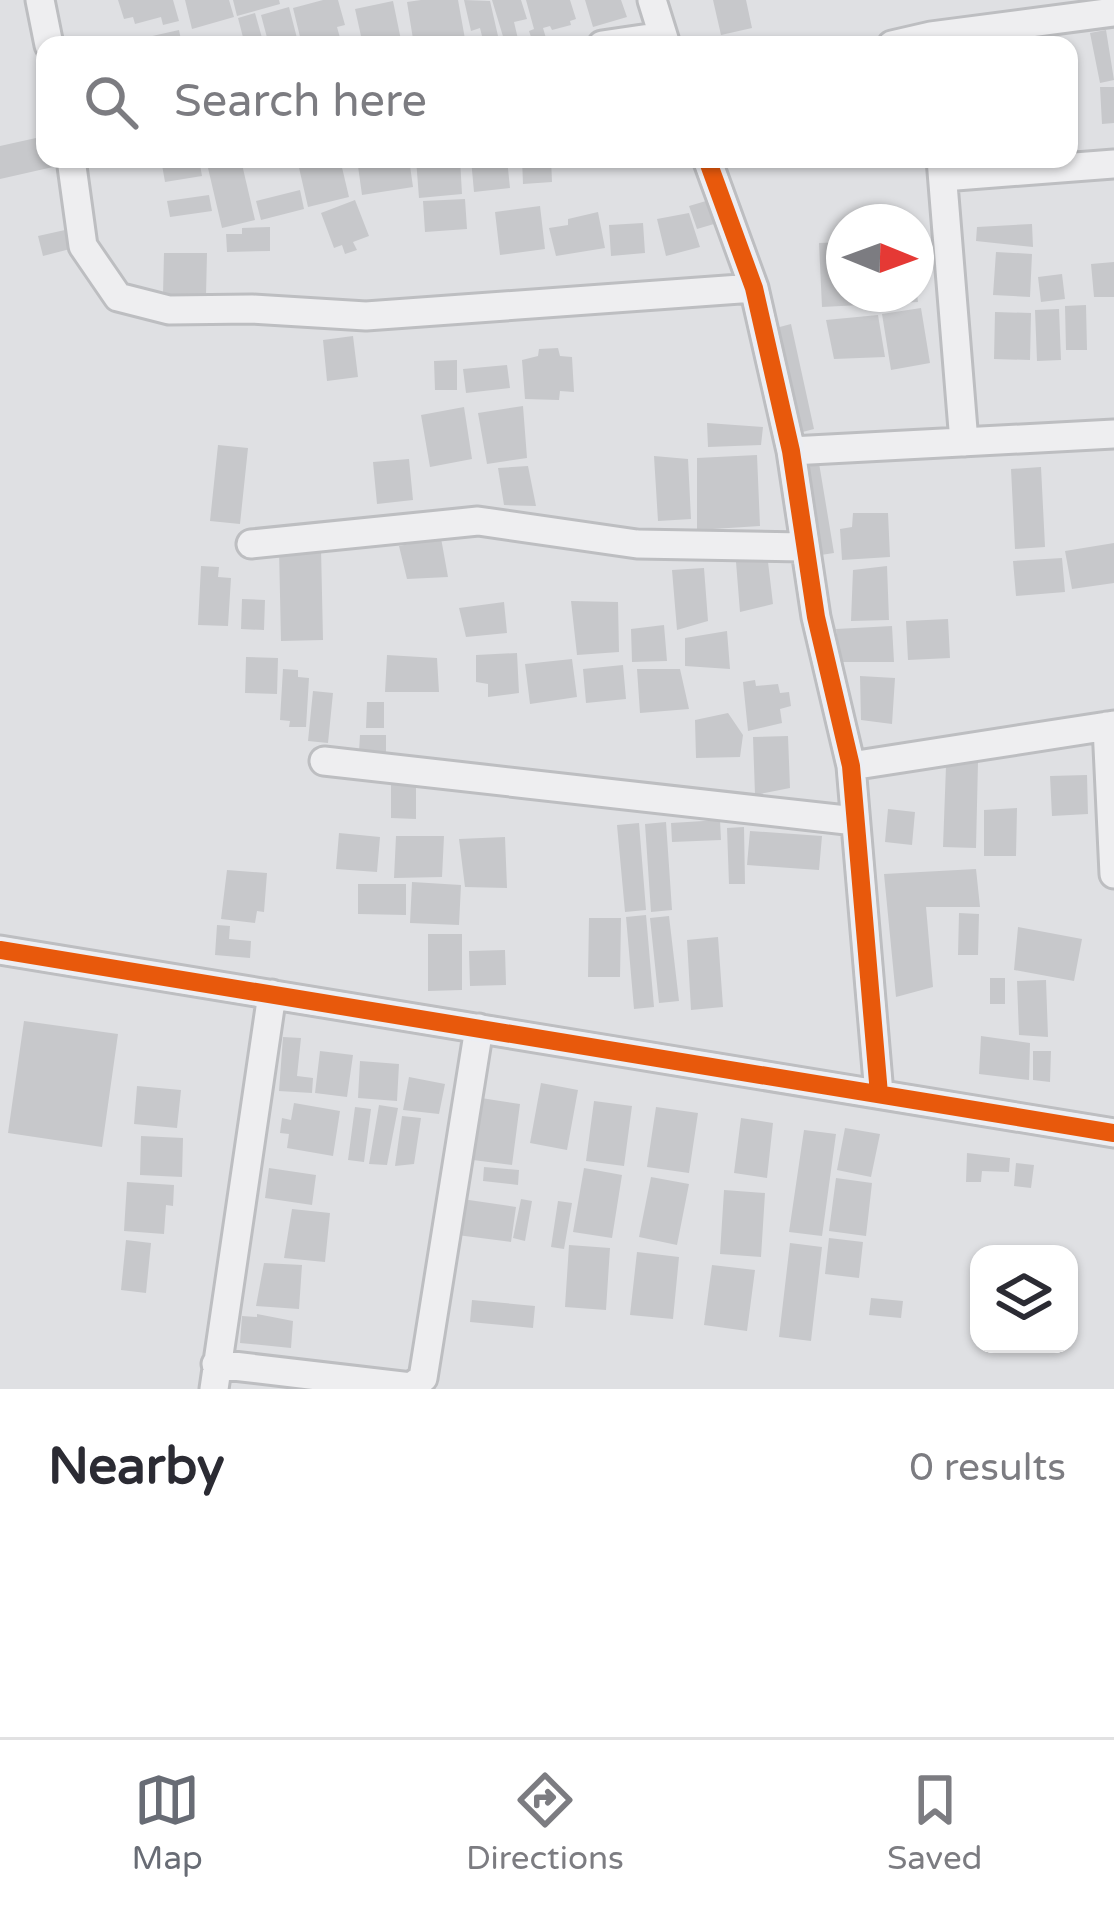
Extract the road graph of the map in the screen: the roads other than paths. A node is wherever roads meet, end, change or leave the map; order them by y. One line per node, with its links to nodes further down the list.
1 (40, 0): 4 (street)
2 (652, 0): 5 (street)
3 (1114, 12): 6 (street)
4 (47, 36)
5 (663, 36)
6 (957, 36)
7 (1114, 164): 8 (street)
8 (1078, 165)
9 (71, 168): 12 (street)
10 (710, 168): 12 (street)
11 (942, 168): 14 (street)
12 (754, 288): 15 (street)
13 (1114, 434): 14 (street)
14 (964, 442): 15 (street)
15 (790, 451): 17 (street)
16 (250, 544): 17 (street)
17 (803, 547): 20 (street)
18 (1110, 726): 20 (street); 22 (street)
19 (324, 761): 21 (street)
20 (850, 766): 21 (street)
21 (855, 821): 26 (street)
22 (1114, 874)
23 (0, 950): 24 (street)
24 (272, 994): 25 (street); 28 (street)
25 (479, 1028): 26 (street); 28 (street)
26 (879, 1094): 27 (street)
27 (1114, 1133)
28 (215, 1377)

